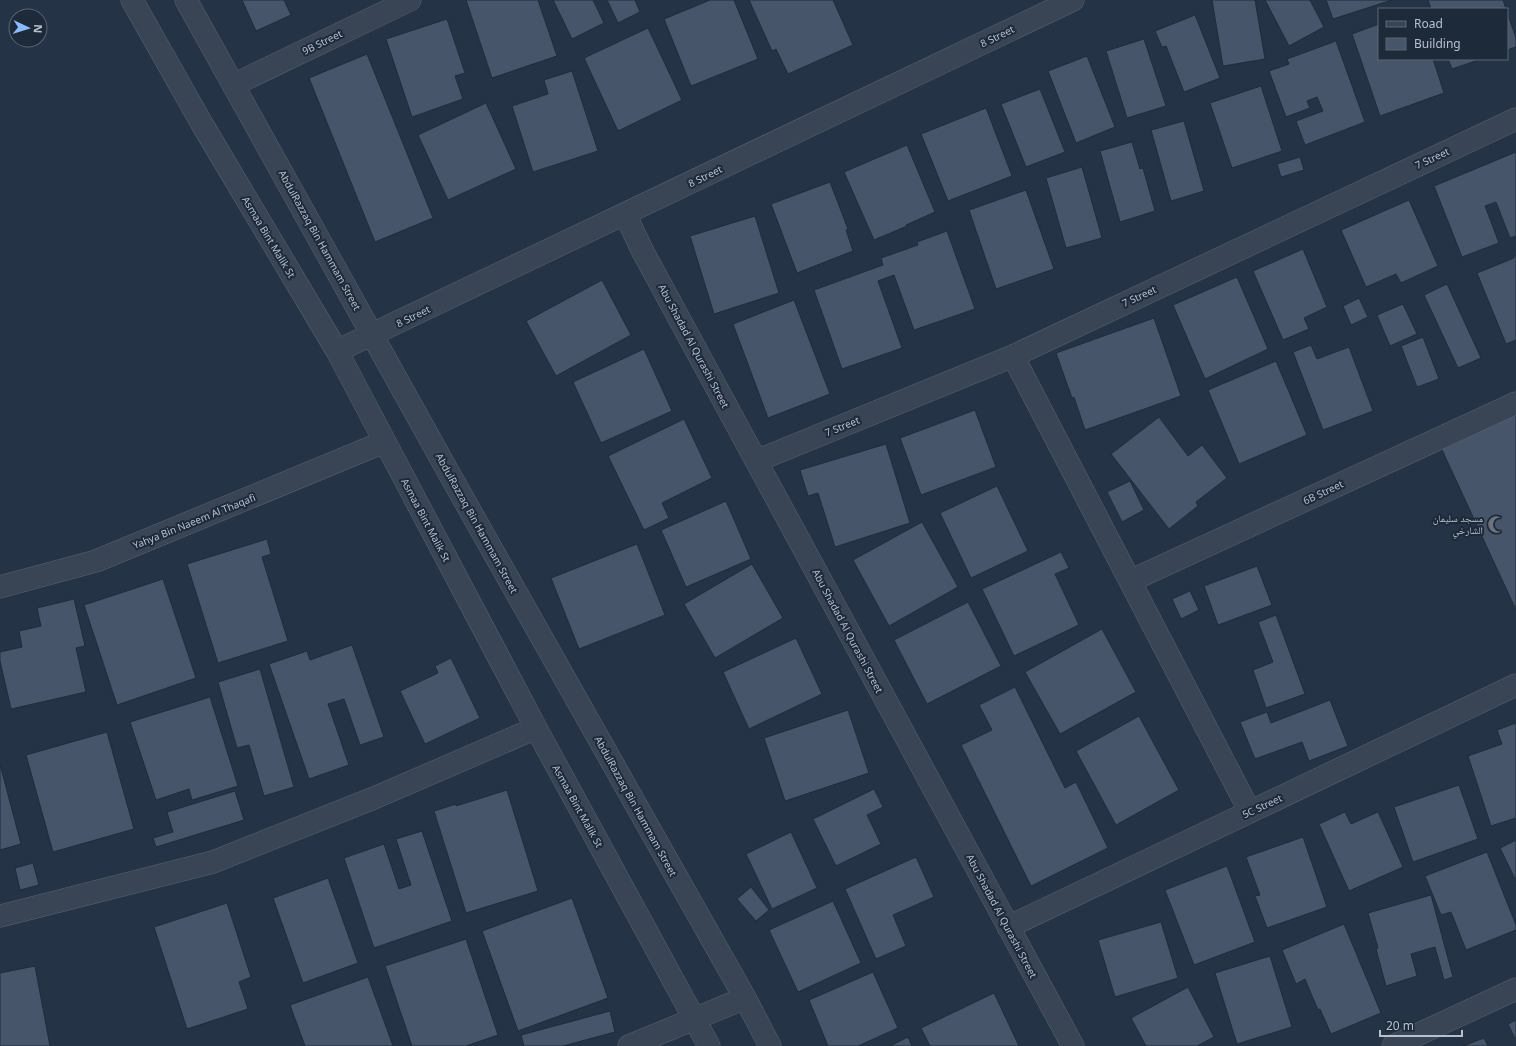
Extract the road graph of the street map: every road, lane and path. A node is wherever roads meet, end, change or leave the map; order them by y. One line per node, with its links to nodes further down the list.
1 (132, 0): 9 (street, Asmaa Bint Malik St)
2 (186, 0): 5 (street, AbdulRazzaq Bin Hammam Street)
3 (410, 0): 5 (street, 9B Street)
4 (1073, 0): 7 (street, 8 Street)
5 (234, 85): 8 (street, AbdulRazzaq Bin Hammam Street)
6 (1516, 119): 10 (street, 7 Street)
7 (625, 214): 8 (street, 8 Street); 13 (street, Abu Shadad Al Qurashi Street)
8 (372, 335): 9 (street, 8 Street); 22 (street, AbdulRazzaq Bin Hammam Street)
9 (337, 351): 12 (street, Asmaa Bint Malik St)
10 (1013, 356): 13 (street, 7 Street); 14 (street)
11 (1516, 403): 14 (street, 6B Street)
12 (384, 442): 15 (street, Yahya Bin Naeem Al Thaqafi); 17 (street, Asmaa Bint Malik St)
13 (756, 461): 20 (street, Abu Shadad Al Qurashi Street)
14 (1130, 581): 18 (street)
15 (0, 587)
16 (1516, 685): 18 (street, 5C Street)
17 (536, 728): 19 (street); 23 (street, Asmaa Bint Malik St)
18 (1250, 812): 20 (street, 5C Street)
19 (0, 916)
20 (1008, 927): 27 (street, Abu Shadad Al Qurashi Street)
21 (1516, 988): 28 (street)
22 (745, 998): 23 (street); 26 (street, AbdulRazzaq Bin Hammam Street)
23 (695, 1018): 24 (street); 25 (street, Asmaa Bint Malik St)
24 (629, 1046)
25 (709, 1046)
26 (769, 1046)
27 (1073, 1046)
28 (1394, 1046)

